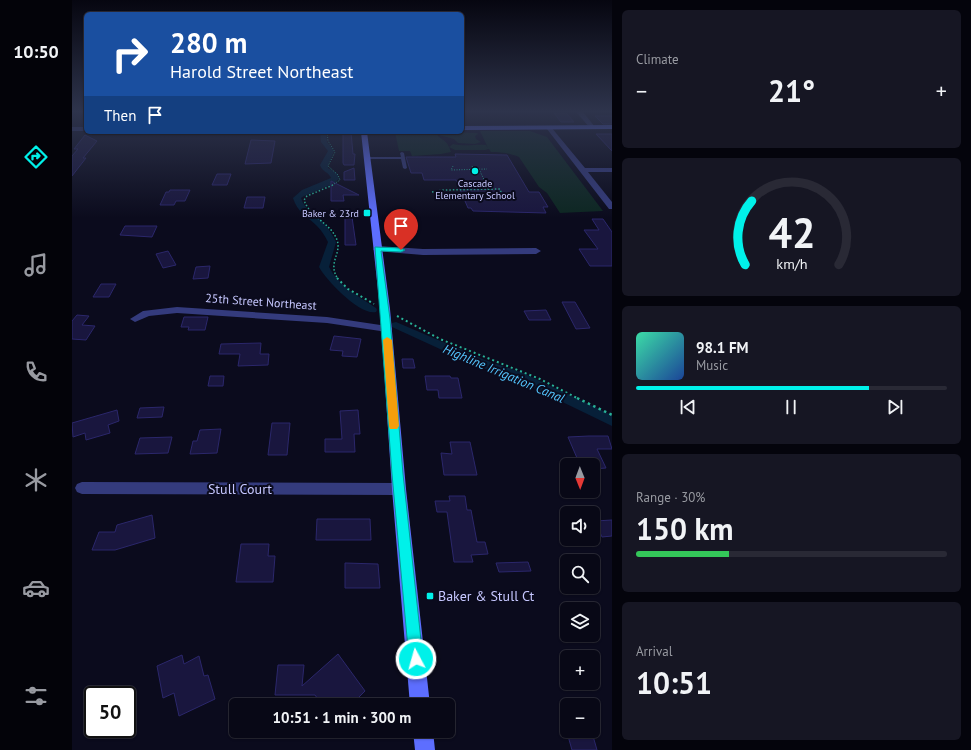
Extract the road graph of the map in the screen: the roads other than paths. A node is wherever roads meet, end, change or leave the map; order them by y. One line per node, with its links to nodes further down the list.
1 (366, 147): 4 (main road)
2 (564, 147): 7 (street)
3 (402, 153): 5 (lane)
4 (367, 158): 5 (lane); 10 (main road)
5 (403, 158): 6 (lane)
6 (405, 168)
7 (583, 170): 8 (street); 9 (street)
8 (612, 170)
9 (612, 207)
10 (378, 249): 11 (street); 13 (main road)
11 (536, 251)
12 (134, 319): 13 (street, 25th Street Northeast)
13 (387, 329): 15 (main road)
14 (82, 488): 15 (street, Stull Court)
15 (399, 489): 16 (main road)
16 (419, 698)
17 (423, 738): 18 (main road)
18 (424, 750)

